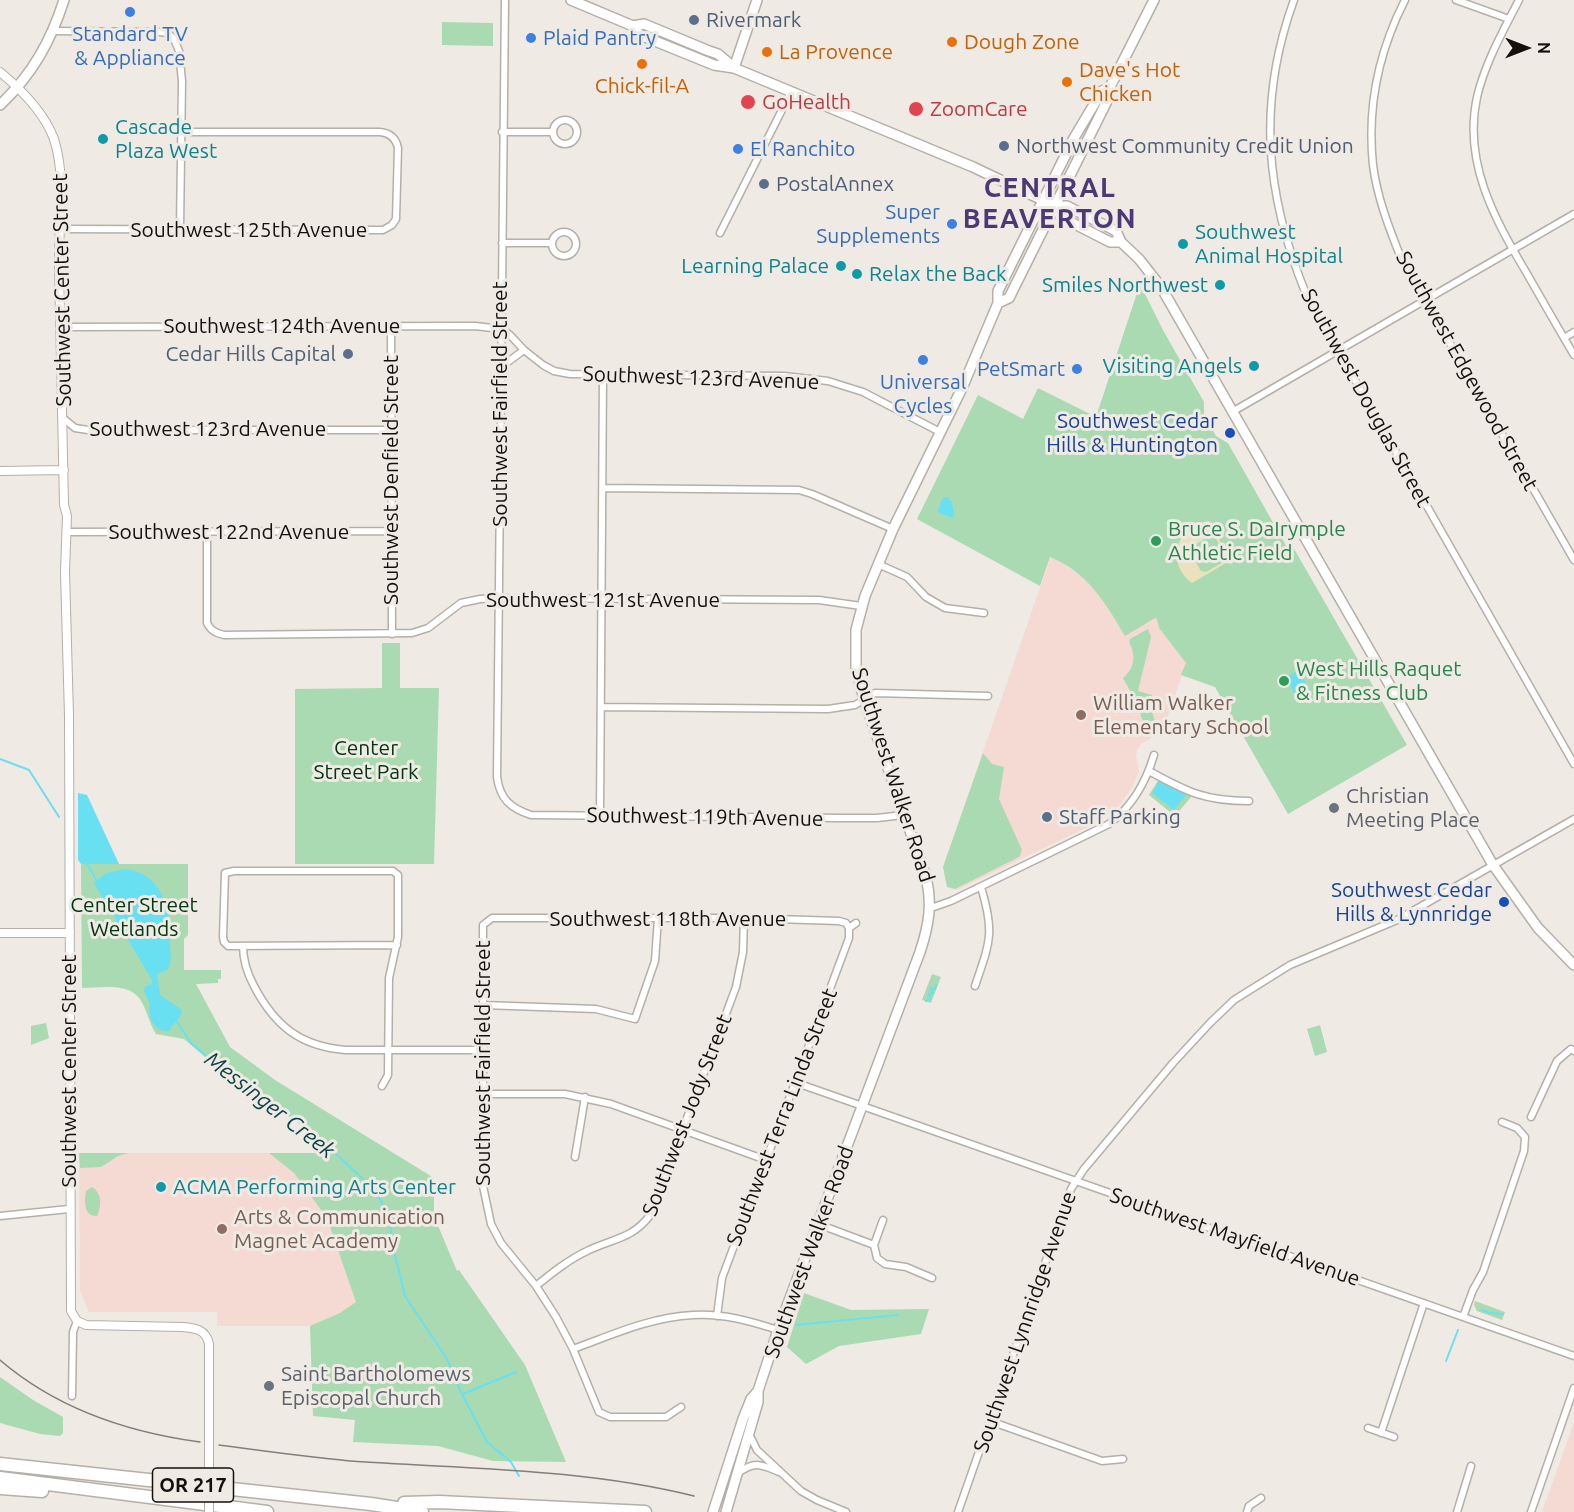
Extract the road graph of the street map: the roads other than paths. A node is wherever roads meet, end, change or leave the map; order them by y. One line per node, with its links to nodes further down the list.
1 (64, 0): 11 (main road)
2 (505, 0): 19 (street, Southwest Fairfield Street)
3 (571, 0): 12 (main road)
4 (757, 0): 12 (main road)
5 (1154, 0): 15 (main road, Southwest Walker Road)
6 (1294, 0): 38 (street, Southwest Douglas Street)
7 (1405, 0): 30 (street, Southwest Edgewood Street)
8 (1456, 0): 10 (street)
9 (1519, 0): 10 (street)
10 (1509, 20): 29 (street)
11 (54, 31): 14 (main road); 18 (street)
12 (734, 68): 16 (main road)
13 (0, 72): 14 (street, Southwest Center Street)
14 (18, 87): 17 (main road); 24 (street, Southwest Center Street)
15 (1110, 87): 21 (main road, Southwest Walker Road); 22 (main road, Southwest Walker Road)
16 (791, 92): 21 (main road); 26 (street)
17 (0, 105)
18 (182, 132): 25 (street); 25 (street, Southwest 125th Avenue)
19 (502, 132): 20 (street); 27 (street, Southwest Fairfield Street)
20 (553, 132)
21 (1042, 200): 22 (main road); 31 (main road, Southwest Walker Road)
22 (1054, 206): 31 (main road, Southwest Walker Road); 42 (main road)
23 (1574, 214): 29 (street)
24 (59, 229): 25 (street, Southwest 125th Avenue); 33 (street, Southwest Center Street)
25 (180, 229)
26 (720, 233)
27 (502, 243): 28 (street); 34 (street, Southwest Fairfield Street)
28 (552, 243): 28 (street)
29 (1513, 250): 30 (street); 36 (street)
30 (1425, 301): 38 (street); 54 (street, Southwest Edgewood Street)
31 (998, 303): 45 (main road, Southwest Walker Road)
32 (391, 326): 33 (street, Southwest 124th Avenue); 34 (street, Southwest 124th Avenue); 44 (street, Southwest Denfield Street)
33 (62, 327): 43 (street, Southwest Center Street)
34 (501, 329): 37 (street, Southwest 123rd Avenue); 40 (street, Southwest Fairfield Street)
35 (1574, 332): 36 (street)
36 (1564, 338): 39 (street)
37 (524, 350): 40 (street); 41 (street, Southwest 123rd Avenue)
38 (1338, 350): 42 (street); 66 (street, Southwest Douglas Street)
39 (1574, 355)
40 (501, 367): 57 (street, Southwest Fairfield Street)
41 (603, 374): 45 (street, Southwest 123rd Avenue); 48 (street)
42 (1232, 412): 73 (main road)
43 (64, 419): 44 (street, Southwest 123rd Avenue); 46 (street, Southwest Center Street)
44 (391, 430): 52 (street, Southwest Denfield Street)
45 (940, 432): 50 (main road, Southwest Walker Road)
46 (64, 470): 47 (street); 49 (street, Southwest Center Street)
47 (0, 471)
48 (603, 488): 50 (street); 58 (street)
49 (64, 504): 53 (street, Southwest Center Street); 55 (street, Southwest Center Street)
50 (893, 529): 56 (main road, Southwest Walker Road)
51 (207, 531): 52 (street, Southwest 122nd Avenue); 53 (street, Southwest 122nd Avenue); 61 (street, Southwest 121st Avenue)
52 (391, 531): 61 (street, Southwest Denfield Street)
53 (67, 532): 55 (street, Southwest Center Street)
54 (1574, 560)
55 (65, 562): 82 (street, Southwest Center Street)
56 (878, 564): 59 (main road, Southwest Walker Road); 60 (street)
57 (499, 598): 58 (street, Southwest 121st Avenue); 61 (street, Southwest 121st Avenue); 69 (street, Southwest Fairfield Street)
58 (602, 598): 59 (street, Southwest 121st Avenue); 64 (street)
59 (861, 606): 63 (main road, Southwest Walker Road)
60 (984, 612)
61 (392, 634)
62 (988, 696): 63 (street)
63 (864, 699): 64 (street); 71 (main road, Southwest Walker Road)
64 (601, 707): 70 (street)
65 (1154, 755): 67 (street)
66 (1574, 764)
67 (1149, 771): 68 (street); 74 (street)
68 (1249, 801)
69 (509, 805): 70 (street, Southwest 119th Avenue)
70 (600, 815): 71 (street, Southwest 119th Avenue)
71 (903, 815): 75 (main road, Southwest Walker Road)
72 (1574, 819): 73 (street, Southwest Lynnridge Avenue)
73 (1493, 865): 85 (main road); 101 (street, Southwest Lynnridge Avenue)
74 (981, 887): 75 (street); 86 (street)
75 (931, 908): 95 (main road, Southwest Walker Road)
76 (658, 918): 77 (street, Southwest 118th Avenue); 78 (street, Southwest 118th Avenue); 87 (street)
77 (744, 918): 80 (street, Southwest 118th Avenue); 98 (street, Southwest Jody Street)
78 (485, 922): 87 (street, Southwest Fairfield Street)
79 (856, 923): 80 (street)
80 (849, 928): 91 (street, Southwest Terra Linda Street)
81 (0, 933): 82 (street)
82 (70, 933): 102 (street, Southwest Center Street)
83 (397, 945): 84 (street); 84 (street); 88 (street)
84 (243, 946): 88 (street)
85 (1574, 965)
86 (975, 986)
87 (483, 1005): 89 (street, Southwest Fairfield Street)
88 (389, 1050): 89 (street); 92 (street)
89 (482, 1050): 93 (street, Southwest Fairfield Street)
90 (1572, 1050): 96 (street)
91 (794, 1082): 95 (street, Southwest Mayfield Avenue); 100 (street, Southwest Terra Linda Street)
92 (382, 1086)
93 (483, 1094): 94 (street); 108 (street, Southwest Fairfield Street)
94 (585, 1097): 98 (street); 99 (street)
95 (862, 1106): 101 (street, Southwest Mayfield Avenue); 105 (main road, Southwest Walker Road)
96 (1531, 1117)
97 (1502, 1122): 111 (street)
98 (682, 1130): 100 (street); 108 (street, Southwest Jody Street)
99 (575, 1157)
100 (766, 1160): 110 (street, Southwest Terra Linda Street)
101 (1075, 1182): 109 (street, Southwest Mayfield Avenue); 120 (street, Southwest Lynnridge Avenue)
102 (69, 1209): 103 (street); 112 (street, Southwest Center Street)
103 (0, 1216)
104 (883, 1220): 106 (street)
105 (818, 1224): 106 (street); 113 (main road, Southwest Walker Road)
106 (874, 1245): 107 (street)
107 (932, 1278)
108 (536, 1286): 114 (street, Southwest Fairfield Street)
109 (1424, 1303): 111 (street, Southwest Mayfield Avenue); 123 (street)
110 (717, 1316): 113 (street); 114 (street)
111 (1463, 1317): 115 (street, Southwest Mayfield Avenue)
112 (77, 1321): 118 (street, Southwest Center Street); 137 (street, bridge)
113 (778, 1330): 117 (main road, Southwest Walker Road)
114 (573, 1349): 119 (street, Southwest Fairfield Street)
115 (1574, 1356)
116 (1574, 1388): 147 (street)
117 (758, 1391): 122 (main road, Southwest Walker Road); 141 (main road, Southwest Walker Road)
118 (72, 1396)
119 (681, 1407)
120 (990, 1421): 126 (street); 144 (street, Southwest Lynnridge Avenue)
121 (1368, 1428): 123 (street)
122 (749, 1433): 130 (street); 131 (main road, Southwest Walker Road)
123 (1381, 1433): 124 (street)
124 (1394, 1437)
125 (0, 1458): 128 (highway)
126 (1122, 1459)
127 (0, 1464): 128 (highway, OR 217)
128 (16, 1466): 136 (highway, OR 217)
129 (1471, 1466): 146 (street)
130 (780, 1472): 131 (street); 143 (street)
131 (737, 1475): 142 (main road, Southwest Walker Road)
132 (0, 1478): 134 (highway, OR 217)
133 (0, 1488): 134 (highway)
134 (111, 1492): 138 (highway, OR 217)
135 (1261, 1498): 145 (street)
136 (371, 1504): 139 (highway, OR 217); 140 (highway)
137 (209, 1512)
138 (267, 1512)
139 (422, 1512)
140 (645, 1512)
141 (713, 1512)
142 (726, 1512)
143 (846, 1512)
144 (958, 1512)
145 (1248, 1512)
146 (1457, 1512)
147 (1531, 1512)

